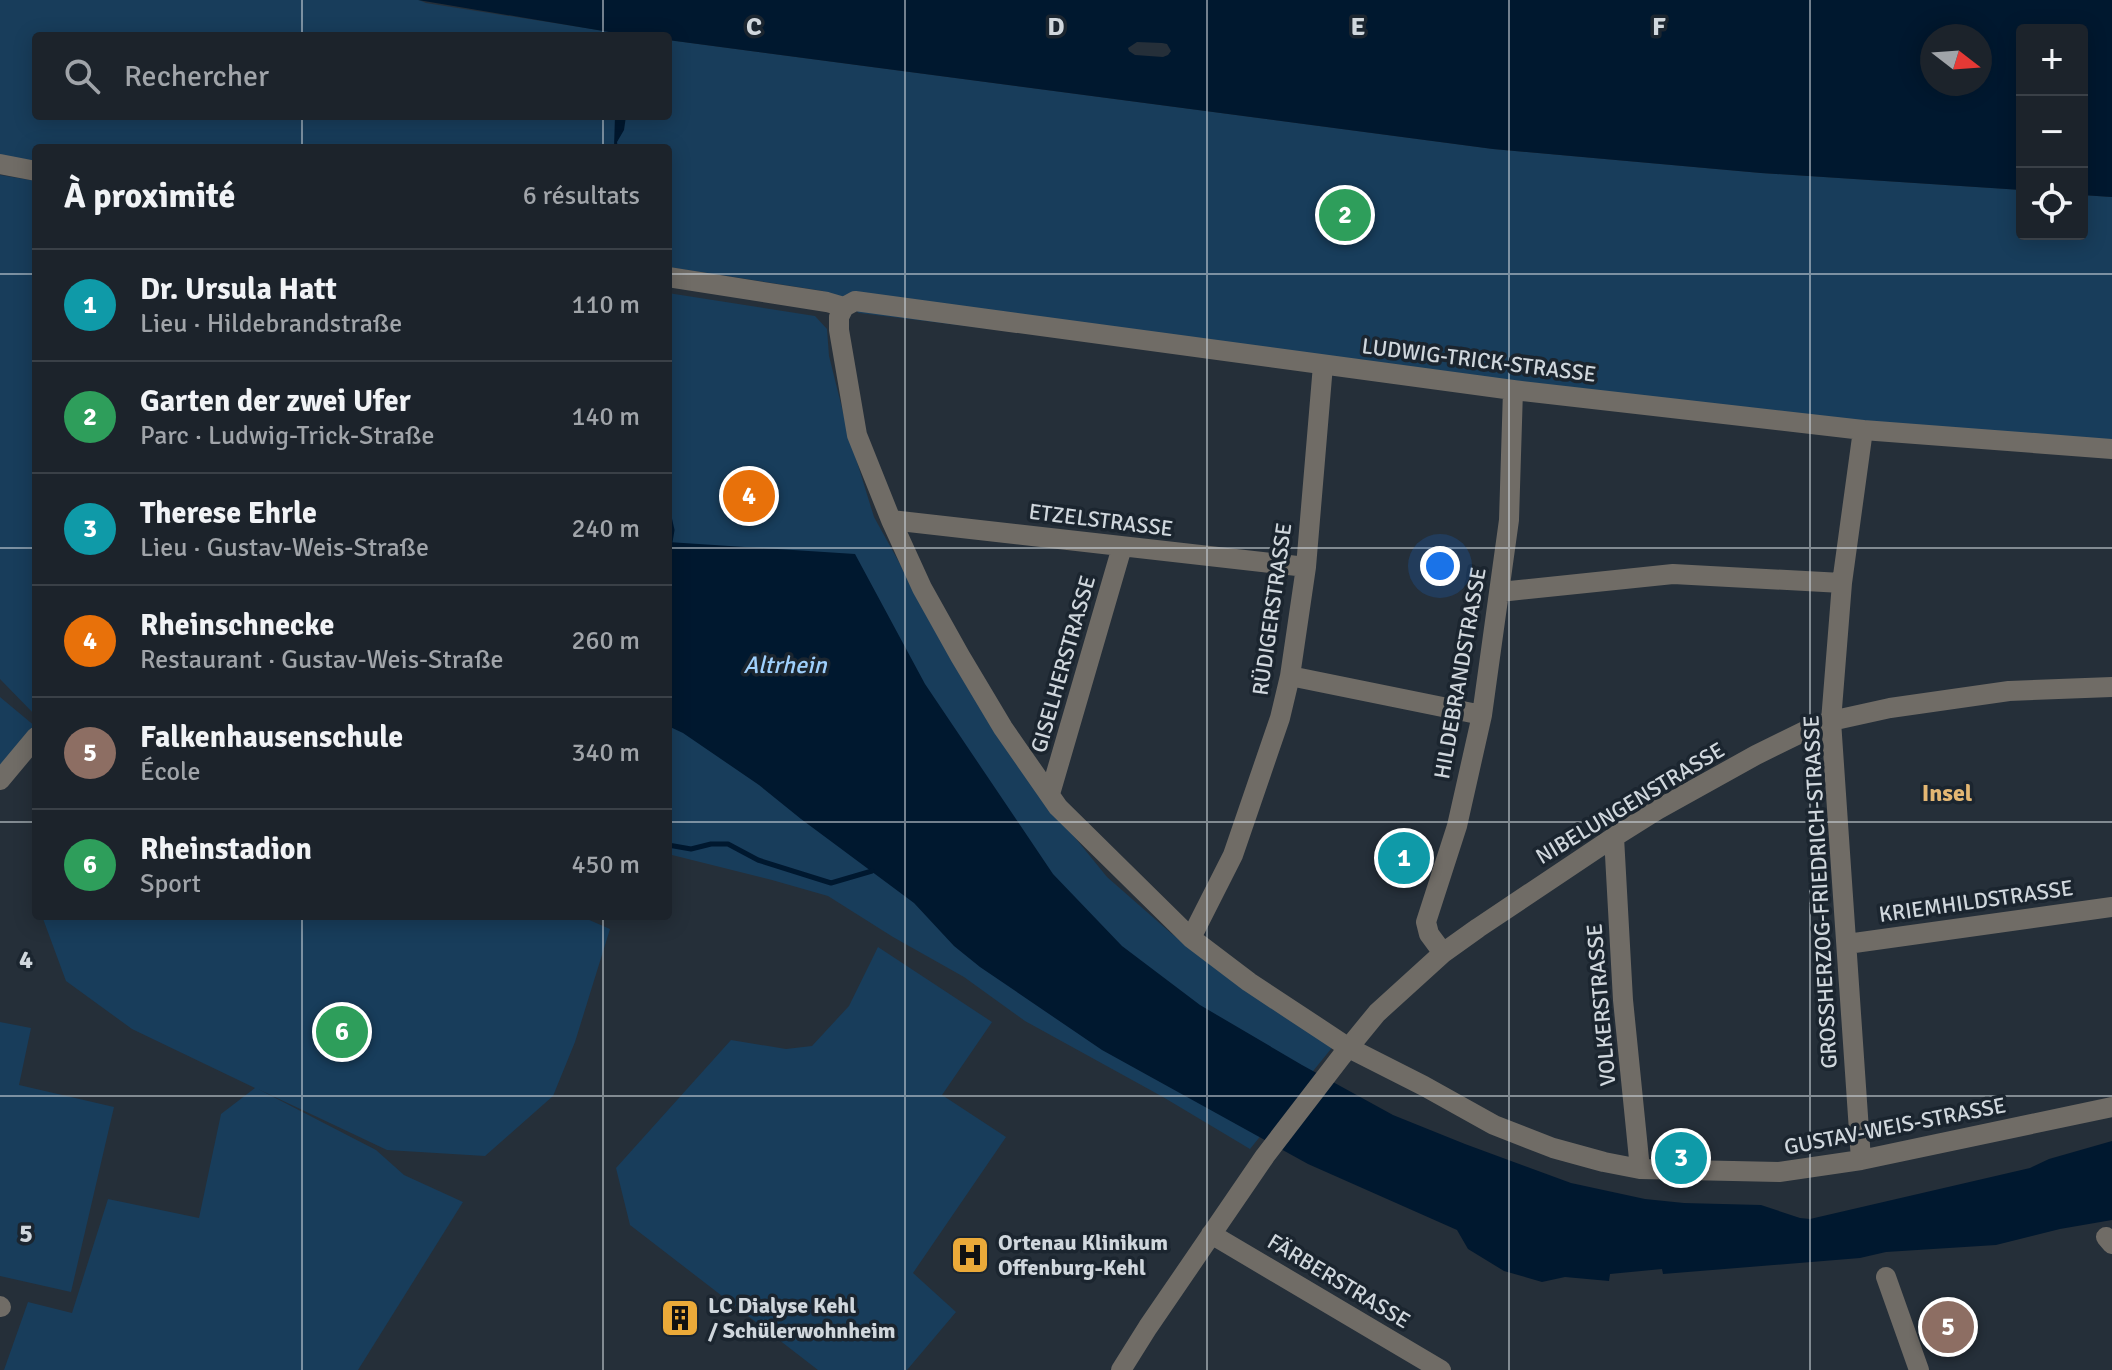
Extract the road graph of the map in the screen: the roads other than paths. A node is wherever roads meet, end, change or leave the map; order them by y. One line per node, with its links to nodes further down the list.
1 (0, 164): 2 (street)
2 (32, 170)
3 (672, 278): 4 (street, LUDWIG-TRICK-STRASSE)
4 (844, 307): 5 (street, LUDWIG-TRICK-STRASSE); 9 (street, GUSTAV-WEIS-STRASSE)
5 (1323, 365): 6 (street, LUDWIG-TRICK-STRASSE); 11 (street, RÜDIGERSTRASSE)
6 (1513, 390): 7 (street, LUDWIG-TRICK-STRASSE); 13 (street, HILDEBRANDSTRASSE)
7 (1863, 430): 8 (street, LUDWIG-TRICK-STRASSE); 12 (street, GROSSHERZOG-FRIEDRICH-STRASSE)
8 (2112, 449)
9 (891, 520): 10 (street, ETZELSTRASSE); 20 (street, GUSTAV-WEIS-STRASSE)
10 (1122, 547): 11 (street, ETZELSTRASSE); 20 (street, GISELHERSTRASSE)
11 (1306, 567): 14 (street, RÜDIGERSTRASSE)
12 (1842, 583): 13 (street); 17 (street, GROSSHERZOG-FRIEDRICH-STRASSE)
13 (1500, 592): 16 (street, HILDEBRANDSTRASSE)
14 (1290, 676): 16 (street); 23 (street, RÜDIGERSTRASSE)
15 (2112, 687): 17 (street, NIBELUNGENSTRASSE)
16 (1482, 715): 25 (street, HILDEBRANDSTRASSE)
17 (1831, 721): 21 (street, NIBELUNGENSTRASSE); 24 (street, GROSSHERZOG-FRIEDRICH-STRASSE)
18 (32, 741): 19 (street)
19 (2, 773)
20 (1050, 794): 23 (street, GUSTAV-WEIS-STRASSE)
21 (1614, 837): 25 (street, NIBELUNGENSTRASSE); 29 (street, VOLKERSTRASSE)
22 (2112, 907): 24 (street, KRIEMHILDSTRASSE)
23 (1191, 938): 26 (street, GUSTAV-WEIS-STRASSE)
24 (1847, 944): 28 (street, GROSSHERZOG-FRIEDRICH-STRASSE)
25 (1443, 953): 26 (street, NIBELUNGENSTRASSE)
26 (1343, 1055): 29 (street, GUSTAV-WEIS-STRASSE); 30 (street, NIBELUNGENSTRASSE)
27 (2112, 1107): 28 (street, GUSTAV-WEIS-STRASSE)
28 (1861, 1160): 29 (street, GUSTAV-WEIS-STRASSE)
29 (1640, 1169)
30 (1211, 1234): 32 (street, FÄRBERSTRASSE); 33 (street, NIBELUNGENSTRASSE)
31 (1886, 1277): 34 (street)
32 (1439, 1369)
33 (1121, 1370)
34 (1919, 1370)

